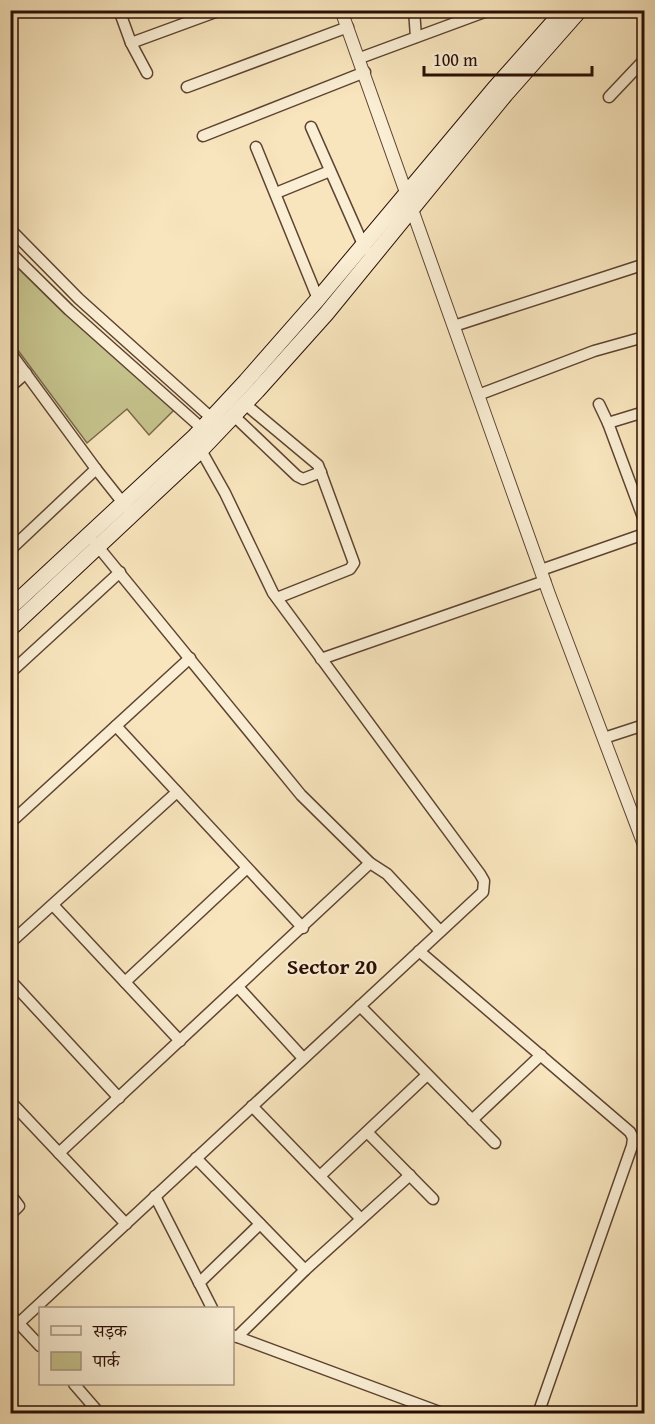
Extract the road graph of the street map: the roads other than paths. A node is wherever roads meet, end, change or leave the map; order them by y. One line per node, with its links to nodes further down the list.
1 (118, 10): 12 (street)
2 (220, 10): 12 (street)
3 (342, 10): 10 (street)
4 (414, 10): 11 (street)
5 (490, 10): 11 (street)
6 (564, 10): 23 (main road)
7 (580, 10): 25 (main road)
8 (640, 10): 9 (street)
9 (645, 14)
10 (348, 27): 13 (street); 17 (street)
11 (416, 37): 13 (street)
12 (130, 43): 16 (street)
13 (360, 58): 15 (street)
14 (645, 60): 18 (street)
15 (365, 72): 20 (street); 23 (street)
16 (147, 73)
17 (187, 87)
18 (609, 97)
19 (311, 127): 22 (street)
20 (203, 136)
21 (256, 147): 24 (street)
22 (330, 171): 24 (street); 27 (street)
23 (406, 193): 25 (street); 27 (main road)
24 (276, 194): 31 (street)
25 (412, 210): 29 (main road); 32 (street)
26 (10, 230): 43 (street)
27 (363, 245): 29 (street); 31 (main road)
28 (10, 252): 43 (street)
29 (370, 260): 38 (main road)
30 (645, 267): 32 (street)
31 (318, 299): 43 (main road)
32 (454, 326): 37 (street)
33 (645, 337): 37 (street)
34 (10, 352): 35 (street)
35 (26, 373): 36 (street); 44 (street)
36 (10, 387)
37 (478, 395): 52 (street)
38 (245, 404): 41 (main road); 45 (street)
39 (599, 404): 42 (street)
40 (645, 412): 42 (street)
41 (234, 416): 43 (main road); 45 (street)
42 (608, 423): 47 (street)
43 (207, 433): 46 (main road); 53 (street)
44 (96, 469): 46 (street); 50 (street)
45 (321, 472): 53 (street)
46 (128, 508): 49 (main road)
47 (645, 520)
48 (645, 534): 52 (street)
49 (94, 542): 51 (street); 54 (main road); 55 (main road)
50 (10, 550)
51 (120, 572): 56 (street); 58 (street)
52 (543, 575): 57 (street); 61 (street)
53 (278, 598): 57 (street)
54 (10, 608)
55 (10, 629)
56 (190, 658): 60 (street); 65 (street)
57 (321, 658): 69 (street)
58 (10, 673)
59 (645, 725): 61 (street)
60 (116, 726): 62 (street); 63 (street)
61 (604, 738): 64 (street)
62 (177, 792): 66 (street); 67 (street)
63 (10, 823)
64 (645, 845)
65 (370, 863): 68 (street); 69 (street)
66 (247, 868): 68 (street); 73 (street)
67 (53, 905): 70 (street); 73 (street)
68 (303, 928): 74 (street)
69 (440, 931): 71 (street)
70 (10, 943)
71 (419, 951): 75 (street); 77 (street)
72 (10, 980): 80 (street)
73 (125, 982): 76 (street)
74 (238, 987): 76 (street); 78 (street)
75 (360, 1006): 78 (street); 79 (street)
76 (180, 1041): 80 (street)
77 (542, 1055): 83 (street); 107 (street)
78 (303, 1058): 82 (street)
79 (427, 1074): 83 (street); 84 (street)
80 (119, 1098): 86 (street)
81 (10, 1101): 86 (street)
82 (252, 1106): 87 (street); 89 (street)
83 (472, 1120): 85 (street)
84 (367, 1132): 88 (street); 89 (street)
85 (495, 1143)
86 (59, 1153): 95 (street)
87 (196, 1158): 91 (street); 96 (street)
88 (410, 1175): 92 (street); 94 (street)
89 (320, 1176): 94 (street)
90 (10, 1194): 93 (street)
91 (155, 1196): 95 (street); 98 (street)
92 (433, 1199)
93 (10, 1215)
94 (361, 1219): 97 (street)
95 (126, 1224): 101 (street)
96 (260, 1224): 97 (street); 98 (street)
97 (305, 1270): 102 (street)
98 (199, 1283): 99 (street)
99 (211, 1307)
100 (10, 1314): 101 (street)
101 (19, 1323): 103 (street)
102 (235, 1336): 106 (street)
103 (39, 1345)
104 (76, 1385): 105 (street)
105 (100, 1413)
106 (446, 1413)
107 (538, 1413)

